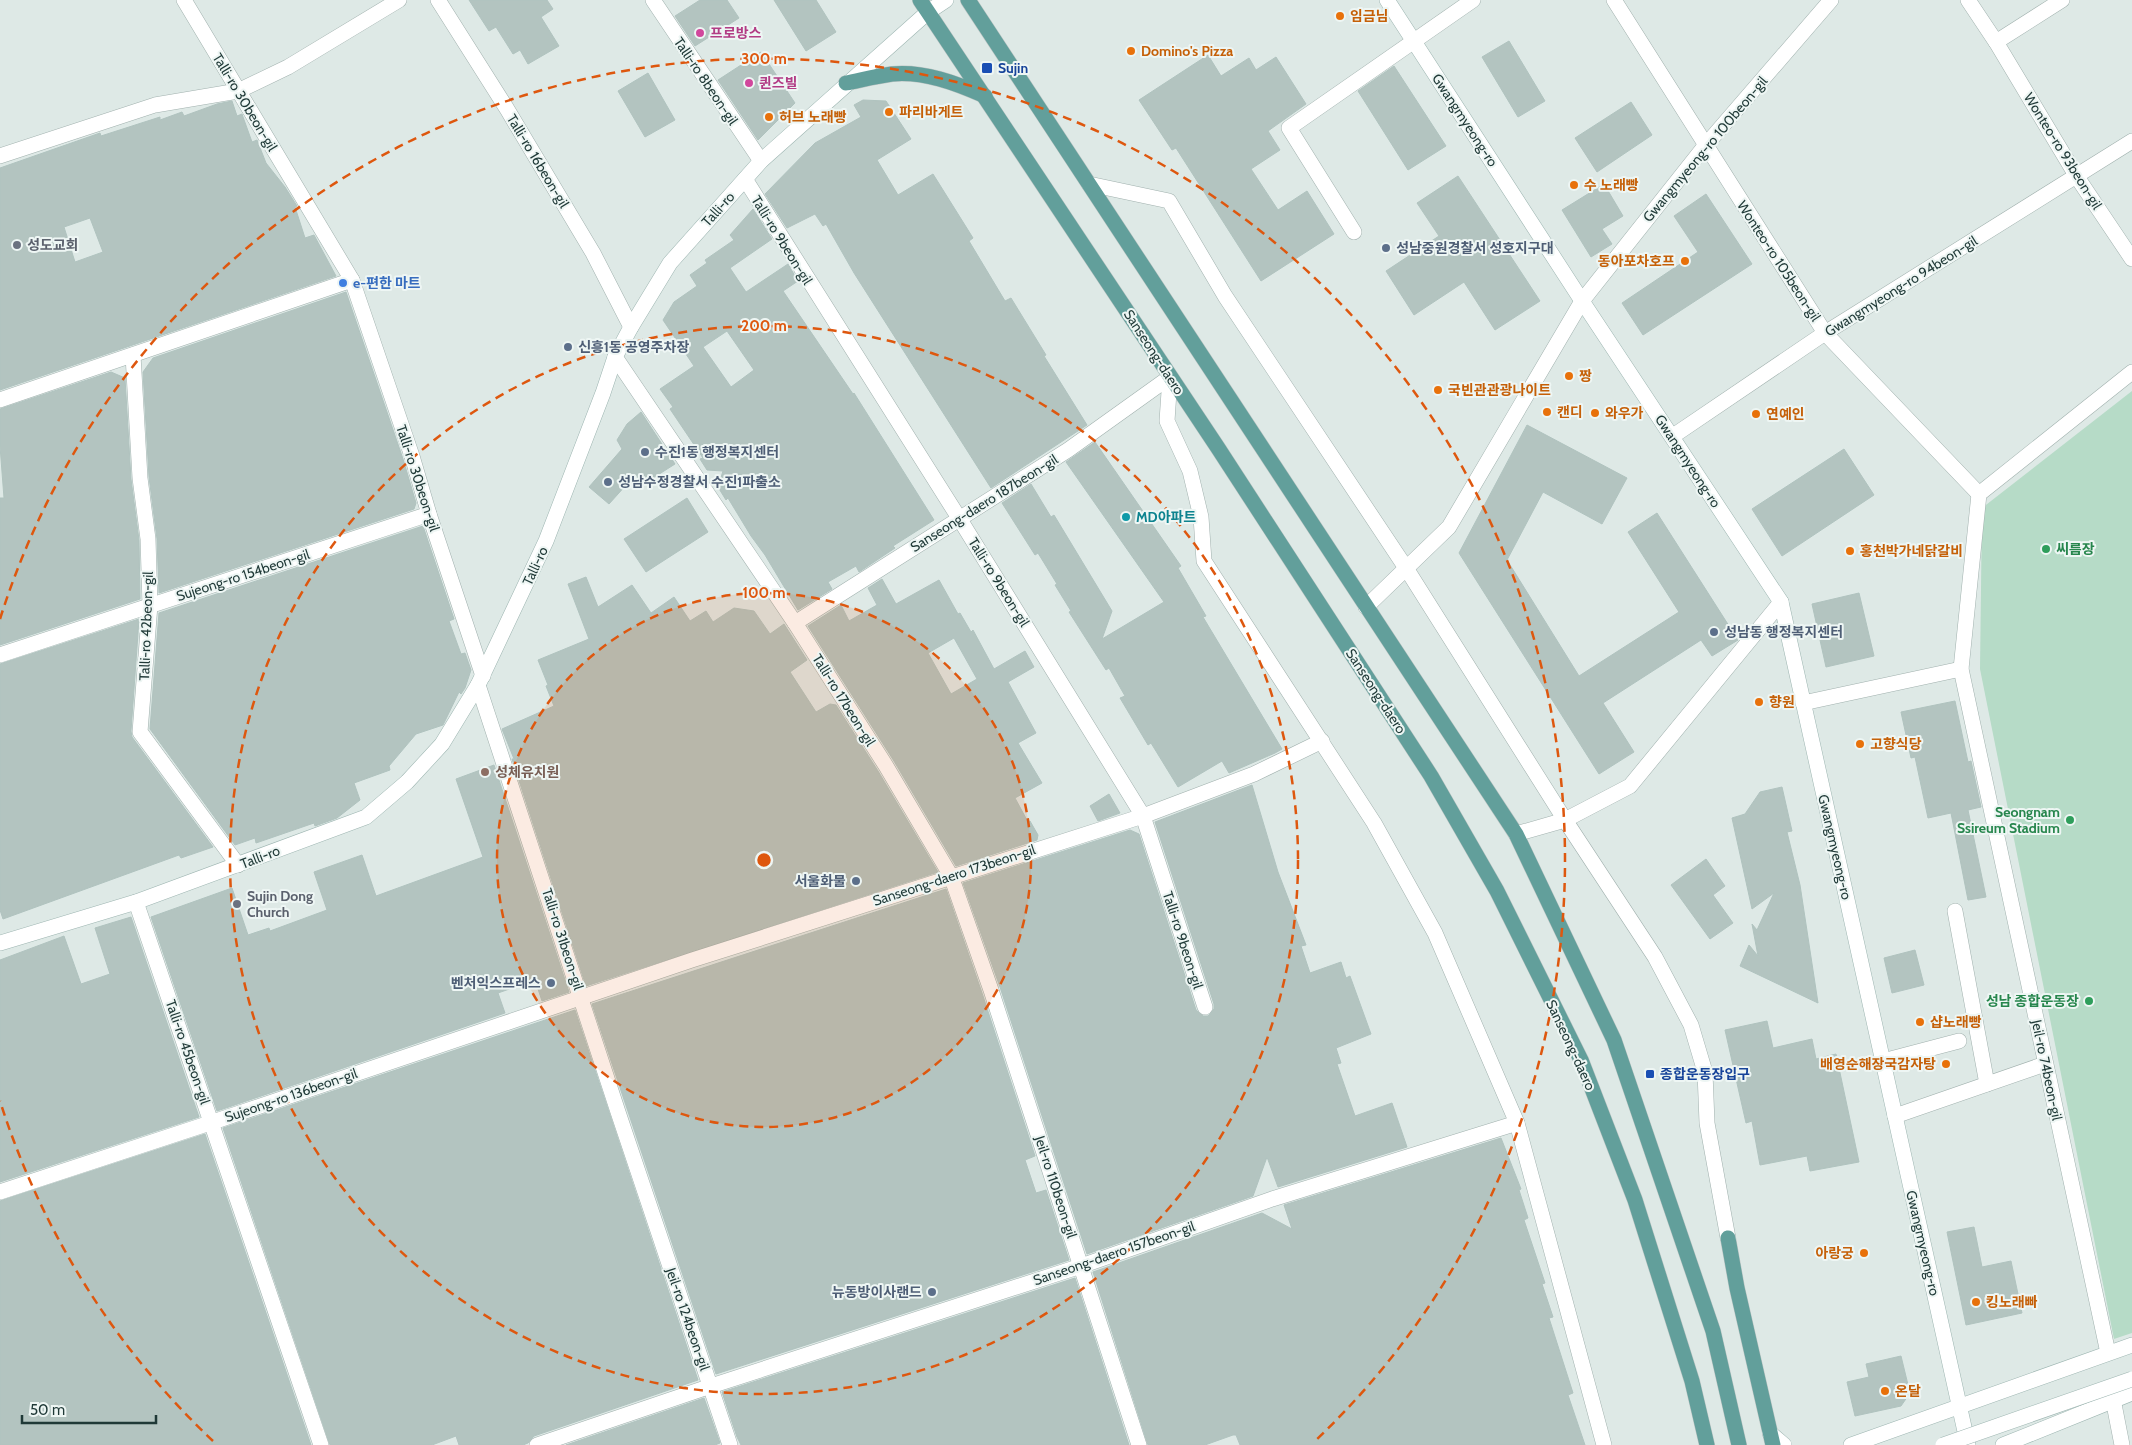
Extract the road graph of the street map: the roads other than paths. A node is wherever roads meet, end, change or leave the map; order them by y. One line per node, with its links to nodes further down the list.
1 (184, 0): 17 (street, Talli-ro 30beon-gil)
2 (399, 0): 17 (street)
3 (438, 0): 30 (street, Talli-ro 16beon-gil)
4 (652, 0): 22 (street, Talli-ro 8beon-gil)
5 (946, 0): 13 (street, Talli-ro)
6 (968, 0): 25 (main road)
7 (1387, 0): 14 (street, Gwangmyeong-ro)
8 (1473, 0): 14 (street)
9 (1614, 0): 20 (street, Wonteo-ro 105beon-gil)
10 (1831, 0): 20 (street, Gwangmyeong-ro 100beon-gil)
11 (1968, 0): 15 (street, Wonteo-ro 93beon-gil)
12 (2062, 0): 15 (street)
13 (924, 6): 16 (street, Talli-ro); 18 (main road, Sanseong-daero)
14 (1414, 40): 26 (street); 29 (street, Gwangmyeong-ro)
15 (1996, 42): 23 (street, Wonteo-ro 93beon-gil)
16 (846, 83): 18 (main road); 22 (street, Talli-ro)
17 (238, 91): 21 (street); 28 (street, Talli-ro 30beon-gil)
18 (986, 97): 35 (main road, Sanseong-daero)
19 (2132, 141): 23 (street, Gwangmyeong-ro 94beon-gil)
20 (1705, 146): 29 (street, Gwangmyeong-ro 100beon-gil); 31 (street, Wonteo-ro 105beon-gil)
21 (0, 156)
22 (761, 161): 24 (street, Talli-ro)
23 (2077, 176): 27 (street, Wonteo-ro 93beon-gil); 31 (street, Gwangmyeong-ro 94beon-gil)
24 (745, 180): 30 (street, Talli-ro); 40 (street, Talli-ro 9beon-gil)
25 (1089, 184): 41 (street); 44 (main road)
26 (1354, 232)
27 (2132, 259)
28 (352, 280): 32 (street); 39 (street, Talli-ro 30beon-gil)
29 (1582, 301): 37 (street, Gwangmyeong-ro); 41 (street)
30 (631, 327): 33 (street, Talli-ro)
31 (1825, 333): 37 (street, Gwangmyeong-ro 94beon-gil); 38 (street, Wonteo-ro 105beon-gil)
32 (133, 354): 36 (street); 43 (street, Talli-ro 42beon-gil)
33 (615, 357): 45 (street, Talli-ro 17beon-gil); 48 (street, Talli-ro)
34 (2132, 372): 38 (street)
35 (1170, 377): 40 (street, Sanseong-daero 187beon-gil); 50 (street); 86 (main road, Sanseong-daero)
36 (0, 400)
37 (1673, 436): 42 (street, Gwangmyeong-ro)
38 (1979, 494): 47 (street, Jeil-ro 74beon-gil)
39 (429, 514): 43 (street, Sujeong-ro 154beon-gil); 48 (street, Talli-ro 30beon-gil)
40 (959, 518): 45 (street, Sanseong-daero 187beon-gil); 51 (street, Talli-ro 9beon-gil)
41 (1406, 568): 44 (street); 52 (street)
42 (1781, 602): 49 (street, Gwangmyeong-ro); 52 (street)
43 (150, 605): 46 (street, Sujeong-ro 154beon-gil); 54 (street, Talli-ro 42beon-gil)
44 (1366, 607): 53 (main road)
45 (795, 623): 55 (street, Talli-ro 17beon-gil)
46 (0, 655)
47 (1961, 670): 49 (street); 63 (street, Jeil-ro 74beon-gil)
48 (481, 680): 54 (street, Talli-ro); 59 (street, Talli-ro 31beon-gil)
49 (1803, 703): 62 (street, Gwangmyeong-ro)
50 (1322, 740): 51 (street, Sanseong-daero 173beon-gil); 68 (street)
51 (1142, 816): 55 (street, Sanseong-daero 173beon-gil); 60 (street, Talli-ro 9beon-gil)
52 (1566, 820): 53 (street); 71 (street)
53 (1516, 834): 87 (main road)
54 (238, 865): 56 (street, Talli-ro)
55 (951, 876): 59 (street, Sanseong-daero 173beon-gil); 64 (street, Talli-ro 17beon-gil)
56 (136, 902): 58 (street, Talli-ro); 67 (street, Talli-ro 45beon-gil)
57 (1956, 911): 65 (street)
58 (0, 941)
59 (582, 998): 67 (street, Sujeong-ro 136beon-gil); 70 (street, Talli-ro 31beon-gil)
60 (1205, 1007)
61 (1959, 1041): 62 (street)
62 (1883, 1061): 66 (street, Gwangmyeong-ro)
63 (2045, 1064): 65 (street); 74 (street, Jeil-ro 74beon-gil)
64 (1018, 1071): 72 (street, Jeil-ro 110beon-gil)
65 (1987, 1084): 66 (street)
66 (1895, 1116): 79 (street, Gwangmyeong-ro)
67 (213, 1122): 69 (street, Sujeong-ro 136beon-gil); 81 (street, Talli-ro 45beon-gil)
68 (1517, 1123): 72 (street, Sanseong-daero 157beon-gil); 85 (street)
69 (0, 1192)
70 (646, 1194): 76 (street, Jeil-ro 124beon-gil)
71 (1728, 1238): 80 (main road)
72 (1081, 1266): 76 (street, Sanseong-daero 157beon-gil); 84 (street, Jeil-ro 110beon-gil)
73 (2132, 1345): 74 (street)
74 (2108, 1353): 79 (street)
75 (2132, 1379): 90 (street, bridge)
76 (711, 1386): 82 (street, Sanseong-daero 157beon-gil); 83 (street, Jeil-ro 124beon-gil)
77 (2132, 1393): 78 (street)
78 (2113, 1400): 92 (street); 93 (street)
79 (1960, 1408): 89 (street); 91 (street, Gwangmyeong-ro)
80 (1772, 1439): 88 (street)
81 (321, 1445)
82 (537, 1445)
83 (730, 1445)
84 (1139, 1445)
85 (1604, 1445)
86 (1707, 1445)
87 (1740, 1445)
88 (1784, 1445)
89 (1852, 1445)
90 (1944, 1445)
91 (1968, 1445)
92 (2003, 1445)
93 (2122, 1445)

